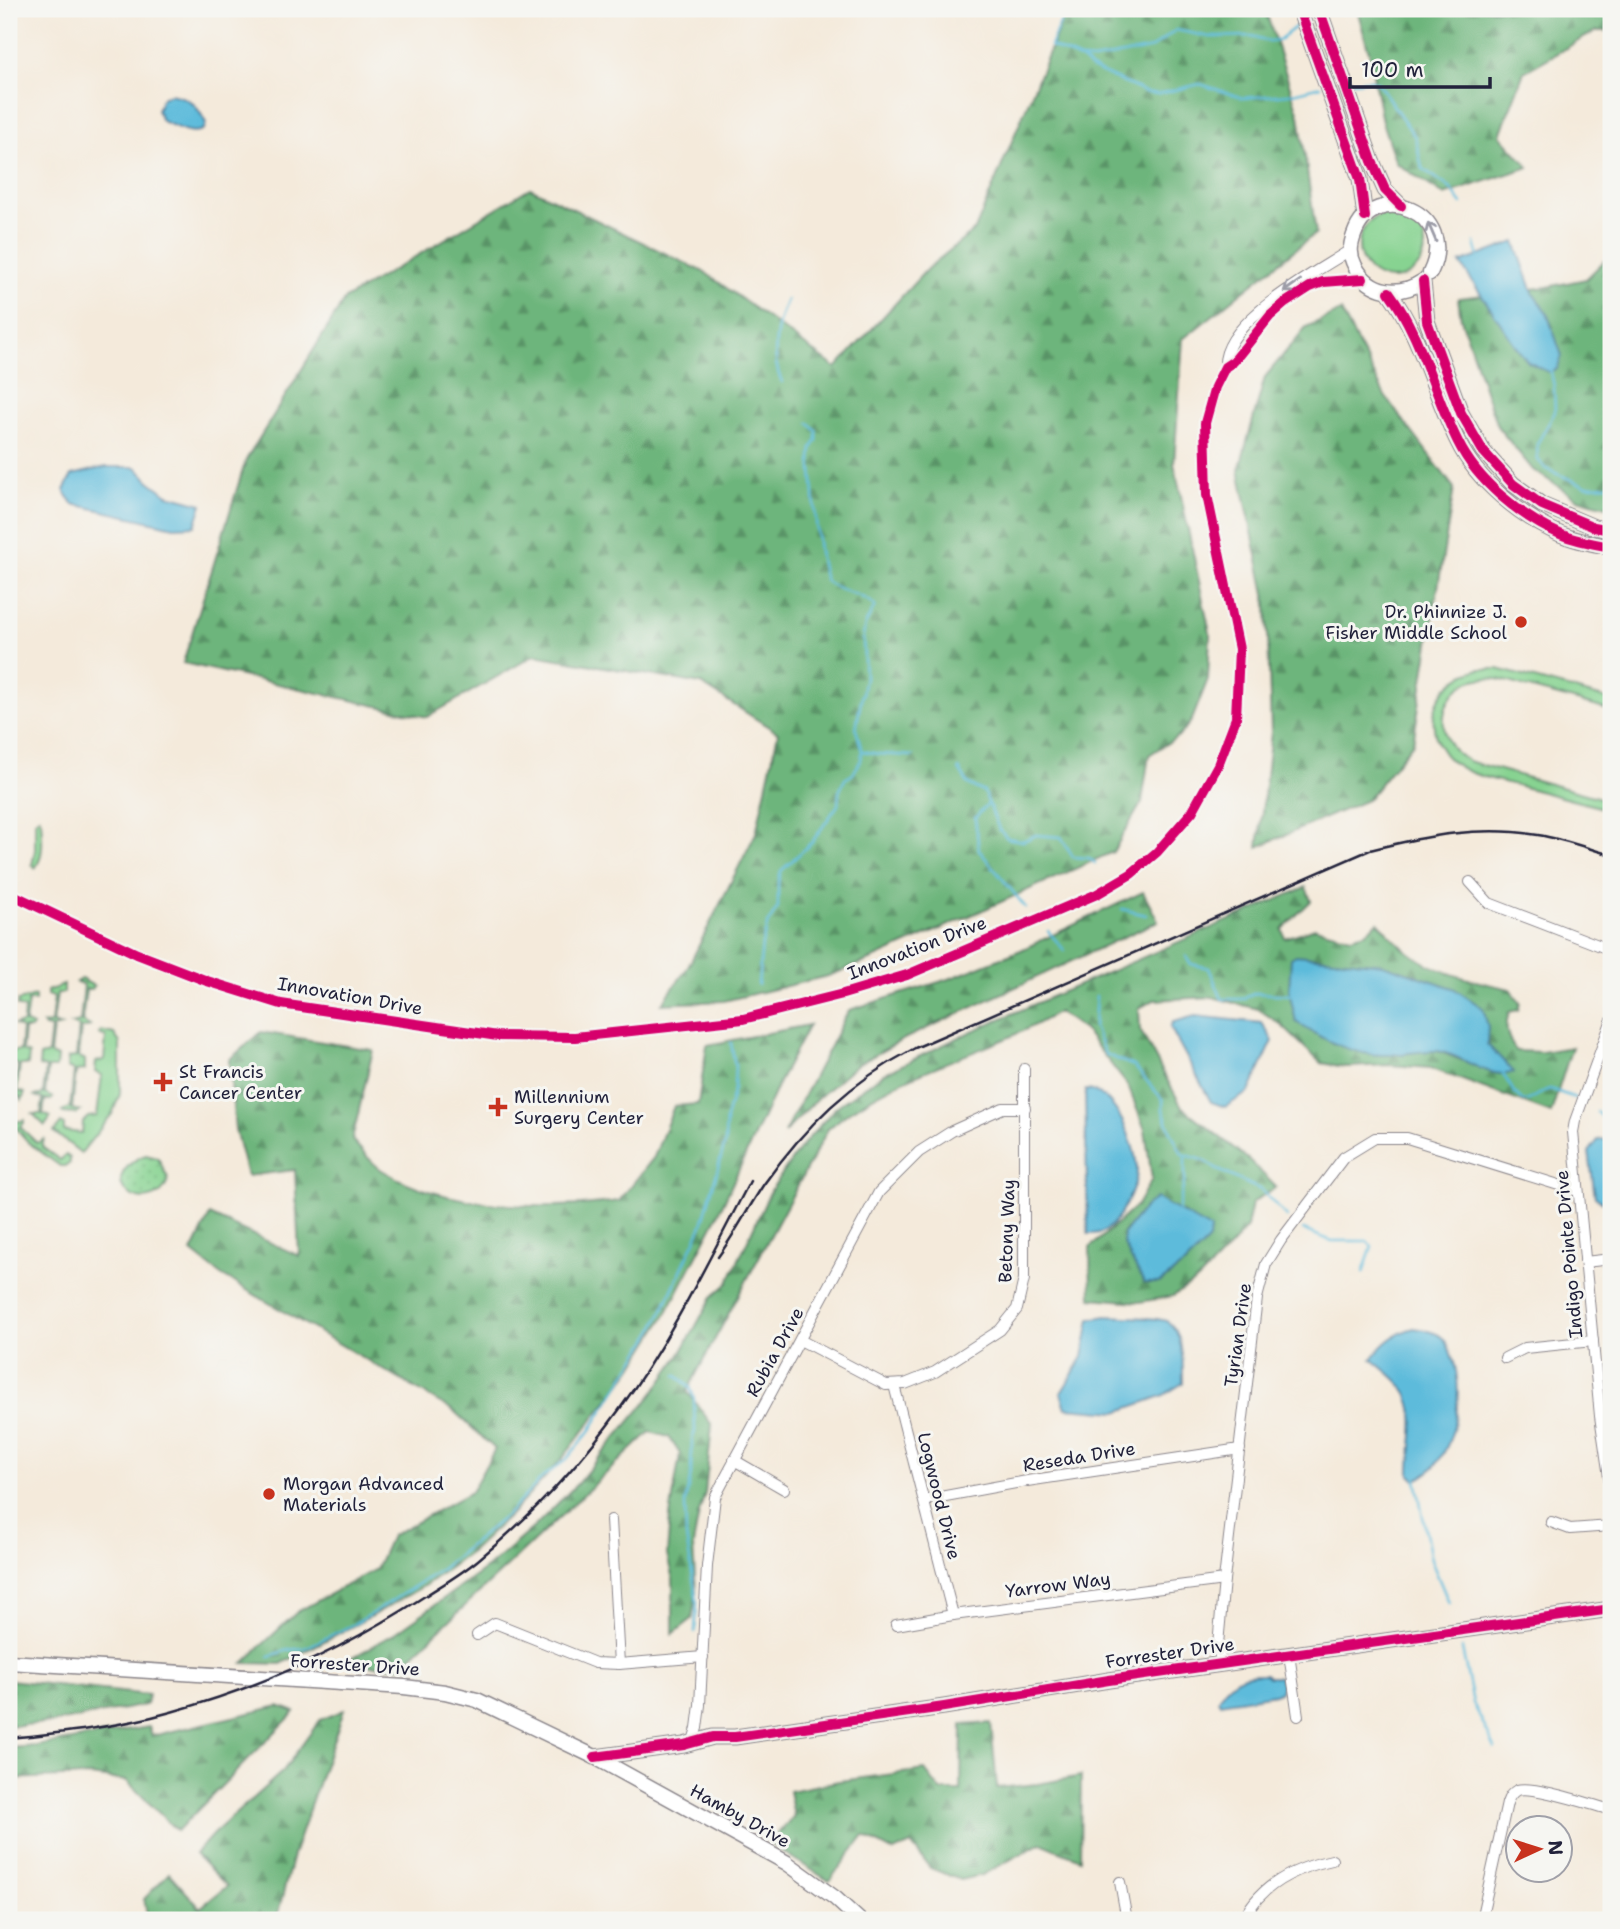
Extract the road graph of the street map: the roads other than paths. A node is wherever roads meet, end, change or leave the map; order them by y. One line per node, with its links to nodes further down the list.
1 (1298, 9): 4 (street)
2 (1319, 9): 3 (street)
3 (1401, 206): 4 (street); 6 (street, one-way to 3)
4 (1365, 217): 5 (street)
5 (1350, 250): 7 (street); 9 (street, Innovation Drive, one-way to 9)
6 (1427, 277): 8 (street); 10 (street)
7 (1363, 279): 8 (street); 9 (street, Innovation Drive)
8 (1390, 292): 11 (street)
9 (1226, 367): 13 (street, Innovation Drive)
10 (1611, 530)
11 (1611, 547)
12 (1470, 882): 14 (street)
13 (9, 892)
14 (1611, 950)
15 (1611, 1022): 18 (street, Indigo Pointe Drive)
16 (1024, 1069): 17 (street, Betony Way)
17 (1025, 1108): 21 (street, Rubia Drive); 24 (street, Betony Way)
18 (1578, 1191): 20 (street, Indigo Pointe Drive); 25 (street, Tyrian Drive)
19 (1611, 1259): 20 (street)
20 (1585, 1262): 22 (street, Indigo Pointe Drive)
21 (800, 1340): 24 (street); 26 (street, Rubia Drive)
22 (1593, 1341): 23 (street); 28 (street, Indigo Pointe Drive)
23 (1505, 1358)
24 (894, 1385): 29 (street, Logwood Drive)
25 (1240, 1449): 29 (street, Reseda Drive); 33 (street, Tyrian Drive)
26 (734, 1460): 27 (street); 39 (street, Rubia Drive)
27 (785, 1489)
28 (1611, 1490)
29 (924, 1500): 35 (street, Logwood Drive)
30 (611, 1520): 41 (street)
31 (1551, 1522): 32 (street)
32 (1611, 1526)
33 (1224, 1580): 35 (street, Yarrow Way); 42 (street, Tyrian Drive)
34 (1611, 1609): 38 (street, Forrester Drive)
35 (953, 1615): 36 (street, Yarrow Way)
36 (896, 1625)
37 (477, 1635): 41 (street)
38 (1289, 1654): 42 (street, Forrester Drive); 44 (street)
39 (703, 1657): 41 (street); 43 (street, Rubia Drive)
40 (9, 1662): 48 (street, Forrester Drive)
41 (619, 1664)
42 (1221, 1664): 46 (street, Forrester Drive)
43 (700, 1705): 45 (street, Rubia Drive); 47 (street, Rubia Drive)
44 (1298, 1716)
45 (713, 1737): 46 (street, Forrester Drive); 47 (street, Forrester Drive)
46 (735, 1737): 47 (street, Forrester Drive)
47 (688, 1743): 48 (street, Forrester Drive)
48 (595, 1757): 52 (street, Hamby Drive)
49 (1611, 1810): 55 (street)
50 (1332, 1860): 54 (street)
51 (1120, 1882): 53 (street)
52 (859, 1920)
53 (1127, 1920)
54 (1243, 1920)
55 (1481, 1920)

